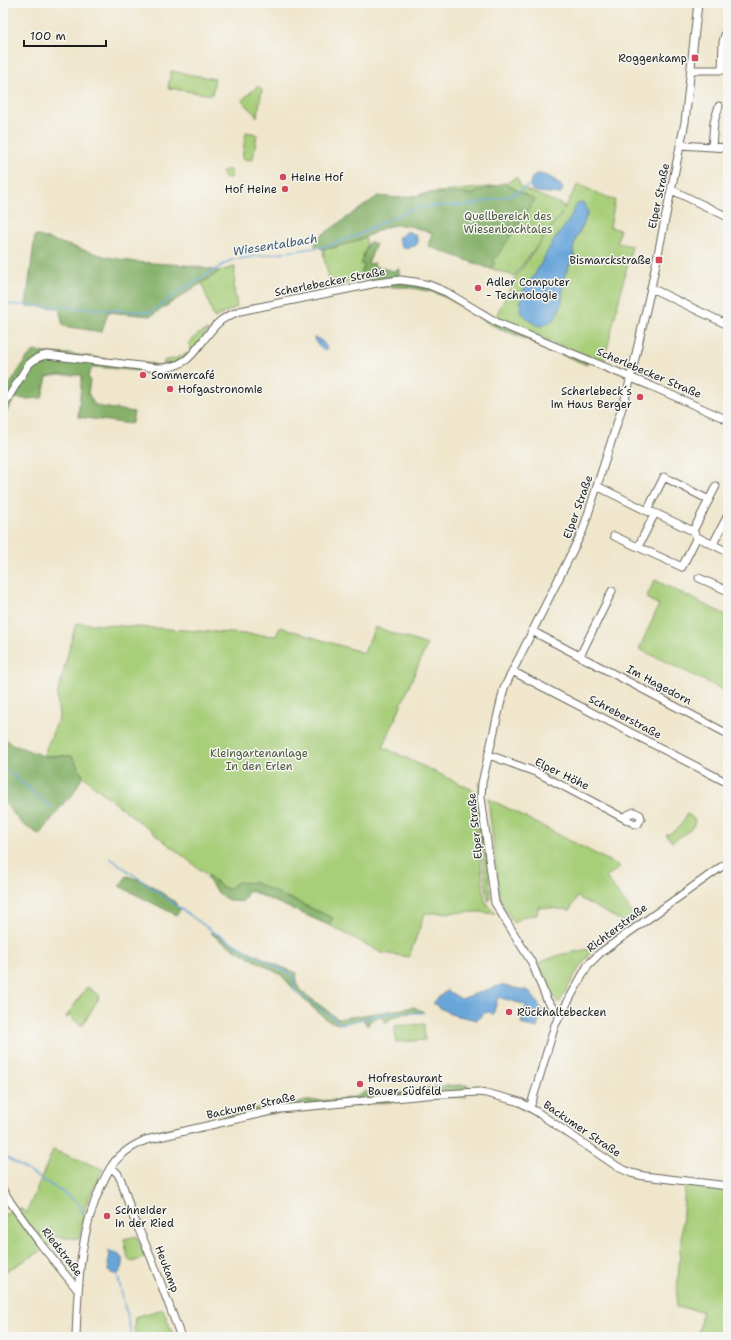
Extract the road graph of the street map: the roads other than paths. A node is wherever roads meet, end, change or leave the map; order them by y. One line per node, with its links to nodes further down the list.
1 (698, 3): 3 (street, Elper Straße)
2 (728, 25): 4 (street)
3 (691, 70): 4 (street); 6 (street, Elper Straße)
4 (725, 70)
5 (719, 106): 7 (street)
6 (680, 145): 7 (street); 9 (street, Elper Straße)
7 (712, 147): 8 (street)
8 (728, 148)
9 (672, 190): 10 (street); 11 (street, Elper Straße)
10 (728, 217)
11 (651, 288): 12 (street); 13 (street, Elper Straße)
12 (728, 325)
13 (631, 377): 14 (street, Scherlebecker Straße); 15 (street, Scherlebecker Straße); 16 (street, Elper Straße)
14 (3, 406)
15 (728, 420)
16 (598, 486): 19 (street); 30 (street, Elper Straße)
17 (716, 486): 18 (street)
18 (709, 500): 19 (street); 22 (street)
19 (647, 512): 20 (street)
20 (655, 513): 22 (street); 25 (street)
21 (728, 515): 24 (street)
22 (695, 534): 24 (street); 25 (street)
23 (614, 536): 25 (street)
24 (713, 544): 26 (street)
25 (638, 547)
26 (728, 552)
27 (699, 578): 29 (street)
28 (612, 591): 31 (street)
29 (728, 591)
30 (532, 631): 31 (street, Im Hagedorn); 32 (street, Elper Straße)
31 (580, 656): 33 (street, Im Hagedorn)
32 (512, 671): 34 (street, Elper Straße); 35 (street, Schreberstraße)
33 (728, 734)
34 (489, 755): 36 (street, Elper Höhe); 38 (street, Elper Straße)
35 (728, 783)
36 (623, 817)
37 (728, 862): 38 (street, Richterstraße)
38 (560, 1014): 39 (street, Richterstraße)
39 (530, 1108): 40 (street, Backumer Straße); 41 (street, Backumer Straße)
40 (111, 1167): 43 (street, Backumer Straße); 45 (street, Heukamp)
41 (728, 1186)
42 (3, 1190): 43 (street, Riedstraße)
43 (78, 1289): 44 (street, Riedstraße)
44 (76, 1337)
45 (181, 1337)

